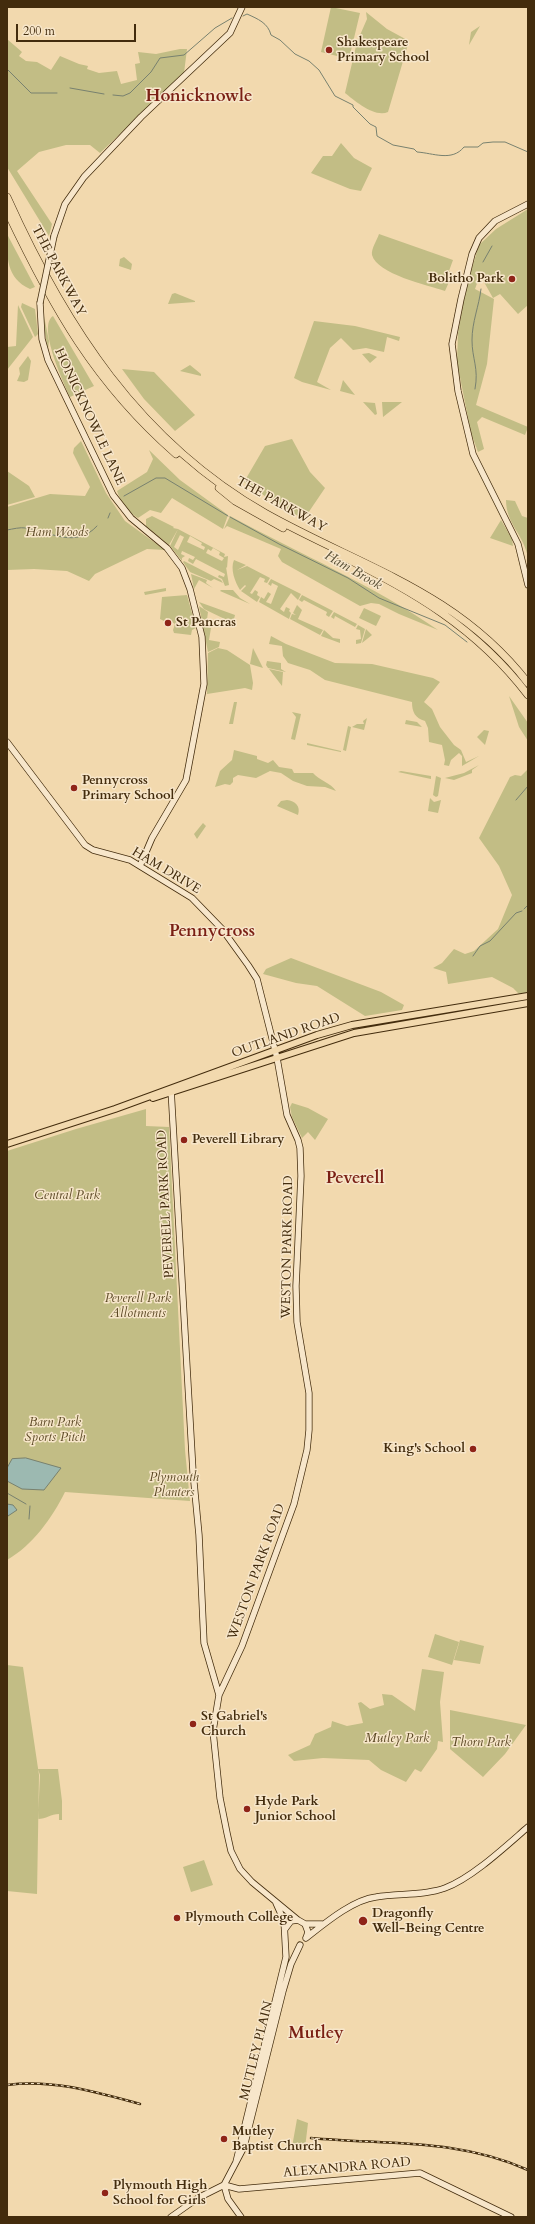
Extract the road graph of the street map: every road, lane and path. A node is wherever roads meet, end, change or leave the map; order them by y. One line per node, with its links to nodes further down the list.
1 (242, 7): 9 (street, HONICKNOWLE LANE, bridge)
2 (7, 197): 6 (highway, THE PARKWAY)
3 (528, 204): 5 (street)
4 (7, 211): 7 (highway, THE PARKWAY)
5 (528, 585)
6 (528, 683)
7 (528, 695)
8 (7, 742): 9 (street, HAM DRIVE)
9 (140, 866): 12 (street, HAM DRIVE)
10 (528, 996): 12 (main road, OUTLAND ROAD)
11 (528, 1003): 13 (main road, OUTLAND ROAD)
12 (275, 1051): 13 (street, WESTON PARK ROAD); 14 (main road, OUTLAND ROAD)
13 (277, 1058): 14 (main road, OUTLAND ROAD); 16 (street, WESTON PARK ROAD)
14 (171, 1091): 15 (main road, OUTLAND ROAD); 16 (street, PEVERELL PARK ROAD)
15 (7, 1144)
16 (218, 1697): 18 (street)
17 (528, 1827): 21 (street)
18 (275, 1901): 19 (street); 22 (street)
19 (298, 1920): 20 (street); 22 (street)
20 (305, 1924): 21 (street); 23 (street)
21 (323, 1924): 23 (street)
22 (284, 1929): 25 (street)
23 (306, 1938): 24 (street)
24 (300, 1945): 25 (street); 26 (street, MUTLEY PLAIN)
25 (287, 1947): 26 (street, MUTLEY PLAIN)
26 (270, 2035): 27 (street, MUTLEY PLAIN)
27 (224, 2185): 28 (street); 29 (street); 30 (street, ALEXANDRA ROAD)
28 (171, 2217)
29 (241, 2217)
30 (511, 2217)

